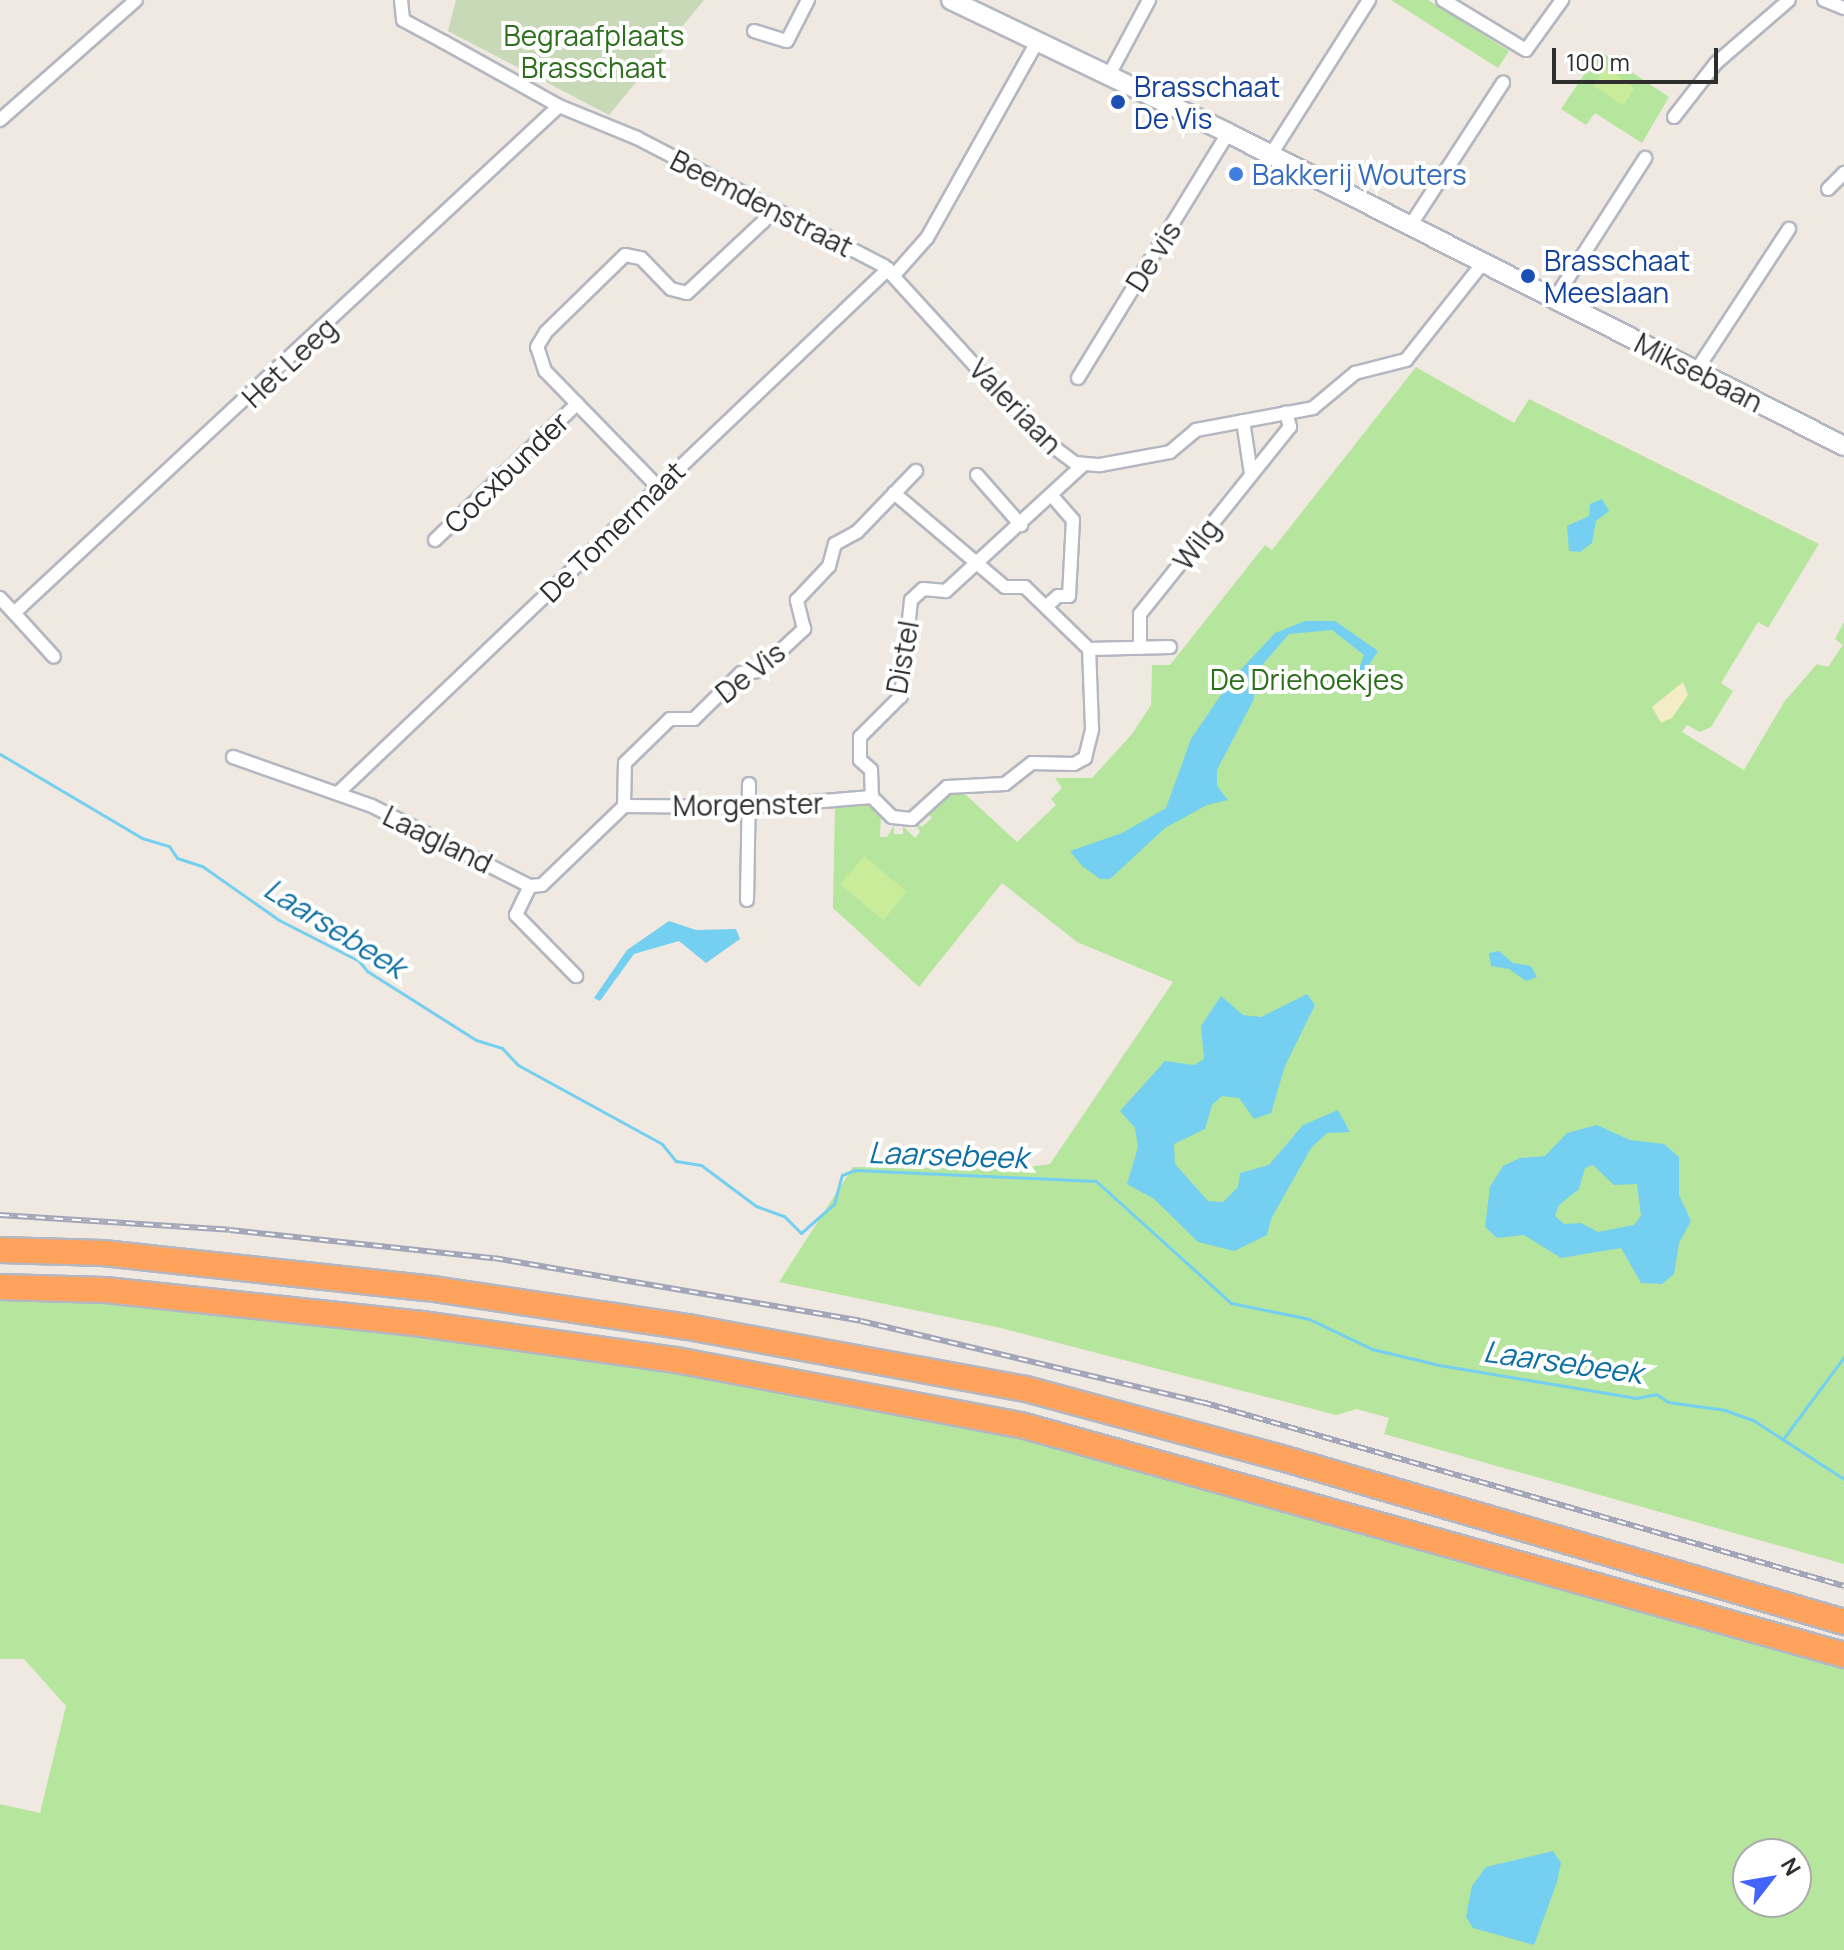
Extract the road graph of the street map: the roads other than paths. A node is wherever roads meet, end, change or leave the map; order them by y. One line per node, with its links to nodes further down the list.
1 (136, 0): 18 (street)
2 (401, 0): 16 (street, Beemdenstraat)
3 (808, 0): 12 (street)
4 (951, 0): 13 (street, Miksebaan)
5 (1149, 0): 14 (street)
6 (1369, 0): 20 (street)
7 (1443, 0): 8 (street)
8 (1562, 0)
9 (1789, 0): 17 (street)
10 (1824, 0): 11 (street)
11 (1844, 8)
12 (754, 31)
13 (1037, 42): 14 (street, Miksebaan); 28 (street)
14 (1109, 75): 19 (street, Miksebaan)
15 (1503, 83): 25 (street)
16 (559, 106): 24 (street, Beemdenstraat); 48 (street, Het Leeg)
17 (1674, 117)
18 (0, 120)
19 (1228, 133): 20 (street, Miksebaan); 31 (street, De vis)
20 (1270, 156): 25 (street, Miksebaan)
21 (1645, 158): 29 (street)
22 (1844, 173): 23 (street)
23 (1828, 189)
24 (771, 208): 28 (street, Beemdenstraat); 32 (street)
25 (1410, 226): 27 (street, Miksebaan)
26 (1789, 229): 30 (street)
27 (1482, 264): 29 (street, Miksebaan); 33 (street, Valeriaan)
28 (891, 271): 36 (street, Valeriaan); 40 (street, De Tomermaat)
29 (1554, 300): 30 (street, Miksebaan)
30 (1696, 371): 35 (street, Miksebaan)
31 (1078, 378)
32 (577, 404): 40 (street); 44 (street, Cocxbunder)
33 (1286, 413): 34 (street, Valeriaan); 38 (street, Wilg)
34 (1243, 421): 36 (street, Valeriaan); 38 (street)
35 (1844, 446)
36 (1084, 464): 42 (street, Distel)
37 (916, 471): 41 (street, De Vis)
38 (1251, 474): 50 (street, Wilg)
39 (977, 475): 43 (street)
40 (658, 487): 55 (street, De Tomermaat)
41 (894, 493): 45 (street); 57 (street, De Vis)
42 (1052, 496): 43 (street, Distel); 47 (street)
43 (1021, 525): 45 (street, Distel)
44 (435, 540)
45 (977, 564): 47 (street); 56 (street, Distel)
46 (0, 598): 48 (street)
47 (1046, 607): 51 (street)
48 (14, 613): 52 (street)
49 (1170, 647): 50 (street)
50 (1140, 648): 51 (street)
51 (1089, 649): 56 (street, Distel)
52 (54, 657)
53 (233, 757): 55 (street, Laagland)
54 (749, 784): 58 (street)
55 (338, 793): 59 (street, Laagland)
56 (872, 797): 58 (street, Morgenster)
57 (624, 806): 58 (street, Morgenster); 59 (street)
58 (748, 807): 60 (street)
59 (530, 886): 61 (street)
60 (747, 900)
61 (576, 976)
62 (0, 1250): 64 (highway)
63 (0, 1287): 65 (highway)
64 (1844, 1622)
65 (1844, 1655)

